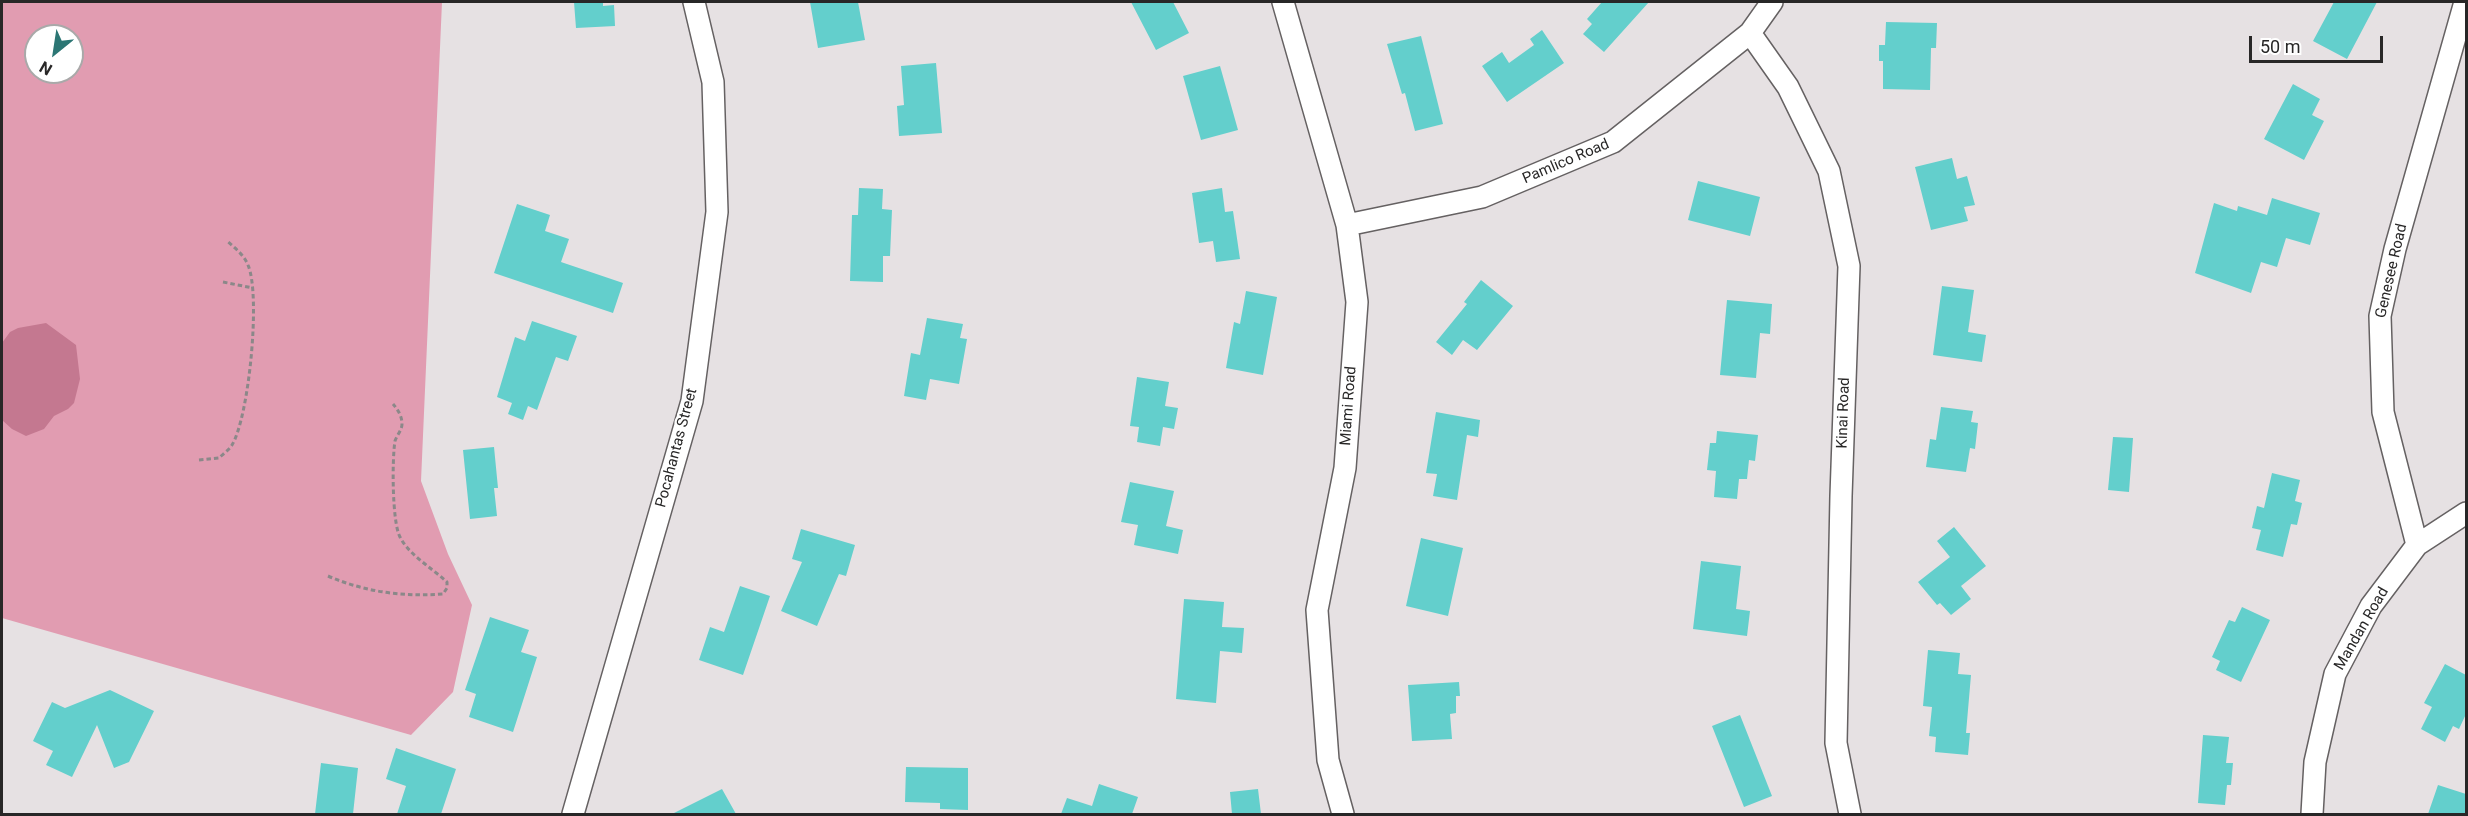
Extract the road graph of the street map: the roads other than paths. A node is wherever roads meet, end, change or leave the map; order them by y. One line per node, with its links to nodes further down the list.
1 (694, 2): 9 (street, Pocahantas Street)
2 (1283, 2): 6 (street, Miami Road)
3 (1772, 2): 5 (street, Pamlico Road)
4 (2465, 2): 8 (street, Genesee Road)
5 (1750, 33): 6 (street, Pamlico Road); 11 (street, Kinai Road)
6 (1347, 225): 10 (street, Miami Road)
7 (2466, 513): 8 (street, Mandan Road)
8 (2417, 545): 12 (street, Mandan Road)
9 (573, 814)
10 (1343, 814)
11 (1850, 814)
12 (2312, 814)

